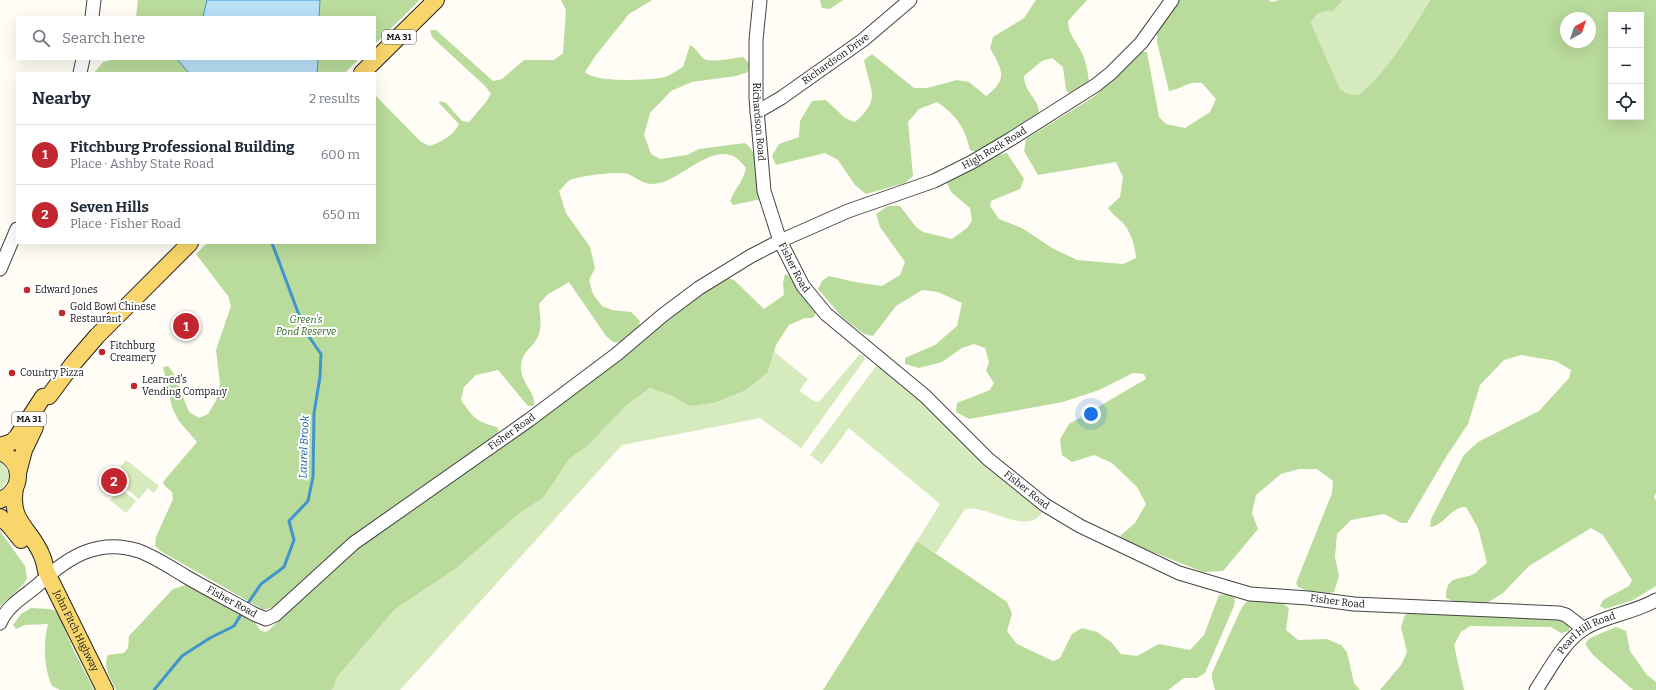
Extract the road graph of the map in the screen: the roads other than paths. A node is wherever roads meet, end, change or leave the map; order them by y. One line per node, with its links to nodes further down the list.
1 (94, 0): 6 (street)
2 (436, 0): 7 (main road, MA 31)
3 (760, 0): 12 (street, Richardson Road)
4 (910, 0): 12 (street, Richardson Drive)
5 (1172, 0): 14 (street, High Rock Road)
6 (92, 16)
7 (376, 59)
8 (83, 60): 10 (street)
9 (375, 60): 11 (main road, MA 31)
10 (80, 72)
11 (363, 72)
12 (757, 112): 14 (street, Richardson Road)
13 (16, 231): 16 (street)
14 (780, 240): 22 (street, Fisher Road); 25 (street, Fisher Road)
15 (189, 244): 17 (main road, MA 31)
16 (0, 269)
17 (49, 396): 18 (main road, MA 31); 19 (main road)
18 (3, 448): 19 (main road)
19 (17, 481): 20 (main road); 22 (main road, John Fitch Highway)
20 (0, 500)
21 (2, 518): 22 (main road, John Fitch Highway)
22 (47, 573): 24 (street, Fisher Road); 26 (main road, John Fitch Highway)
23 (1655, 601): 25 (street, Pearl Hill Road)
24 (0, 623)
25 (1584, 629): 27 (street, Pearl Hill Road)
26 (105, 690)
27 (1536, 690)

